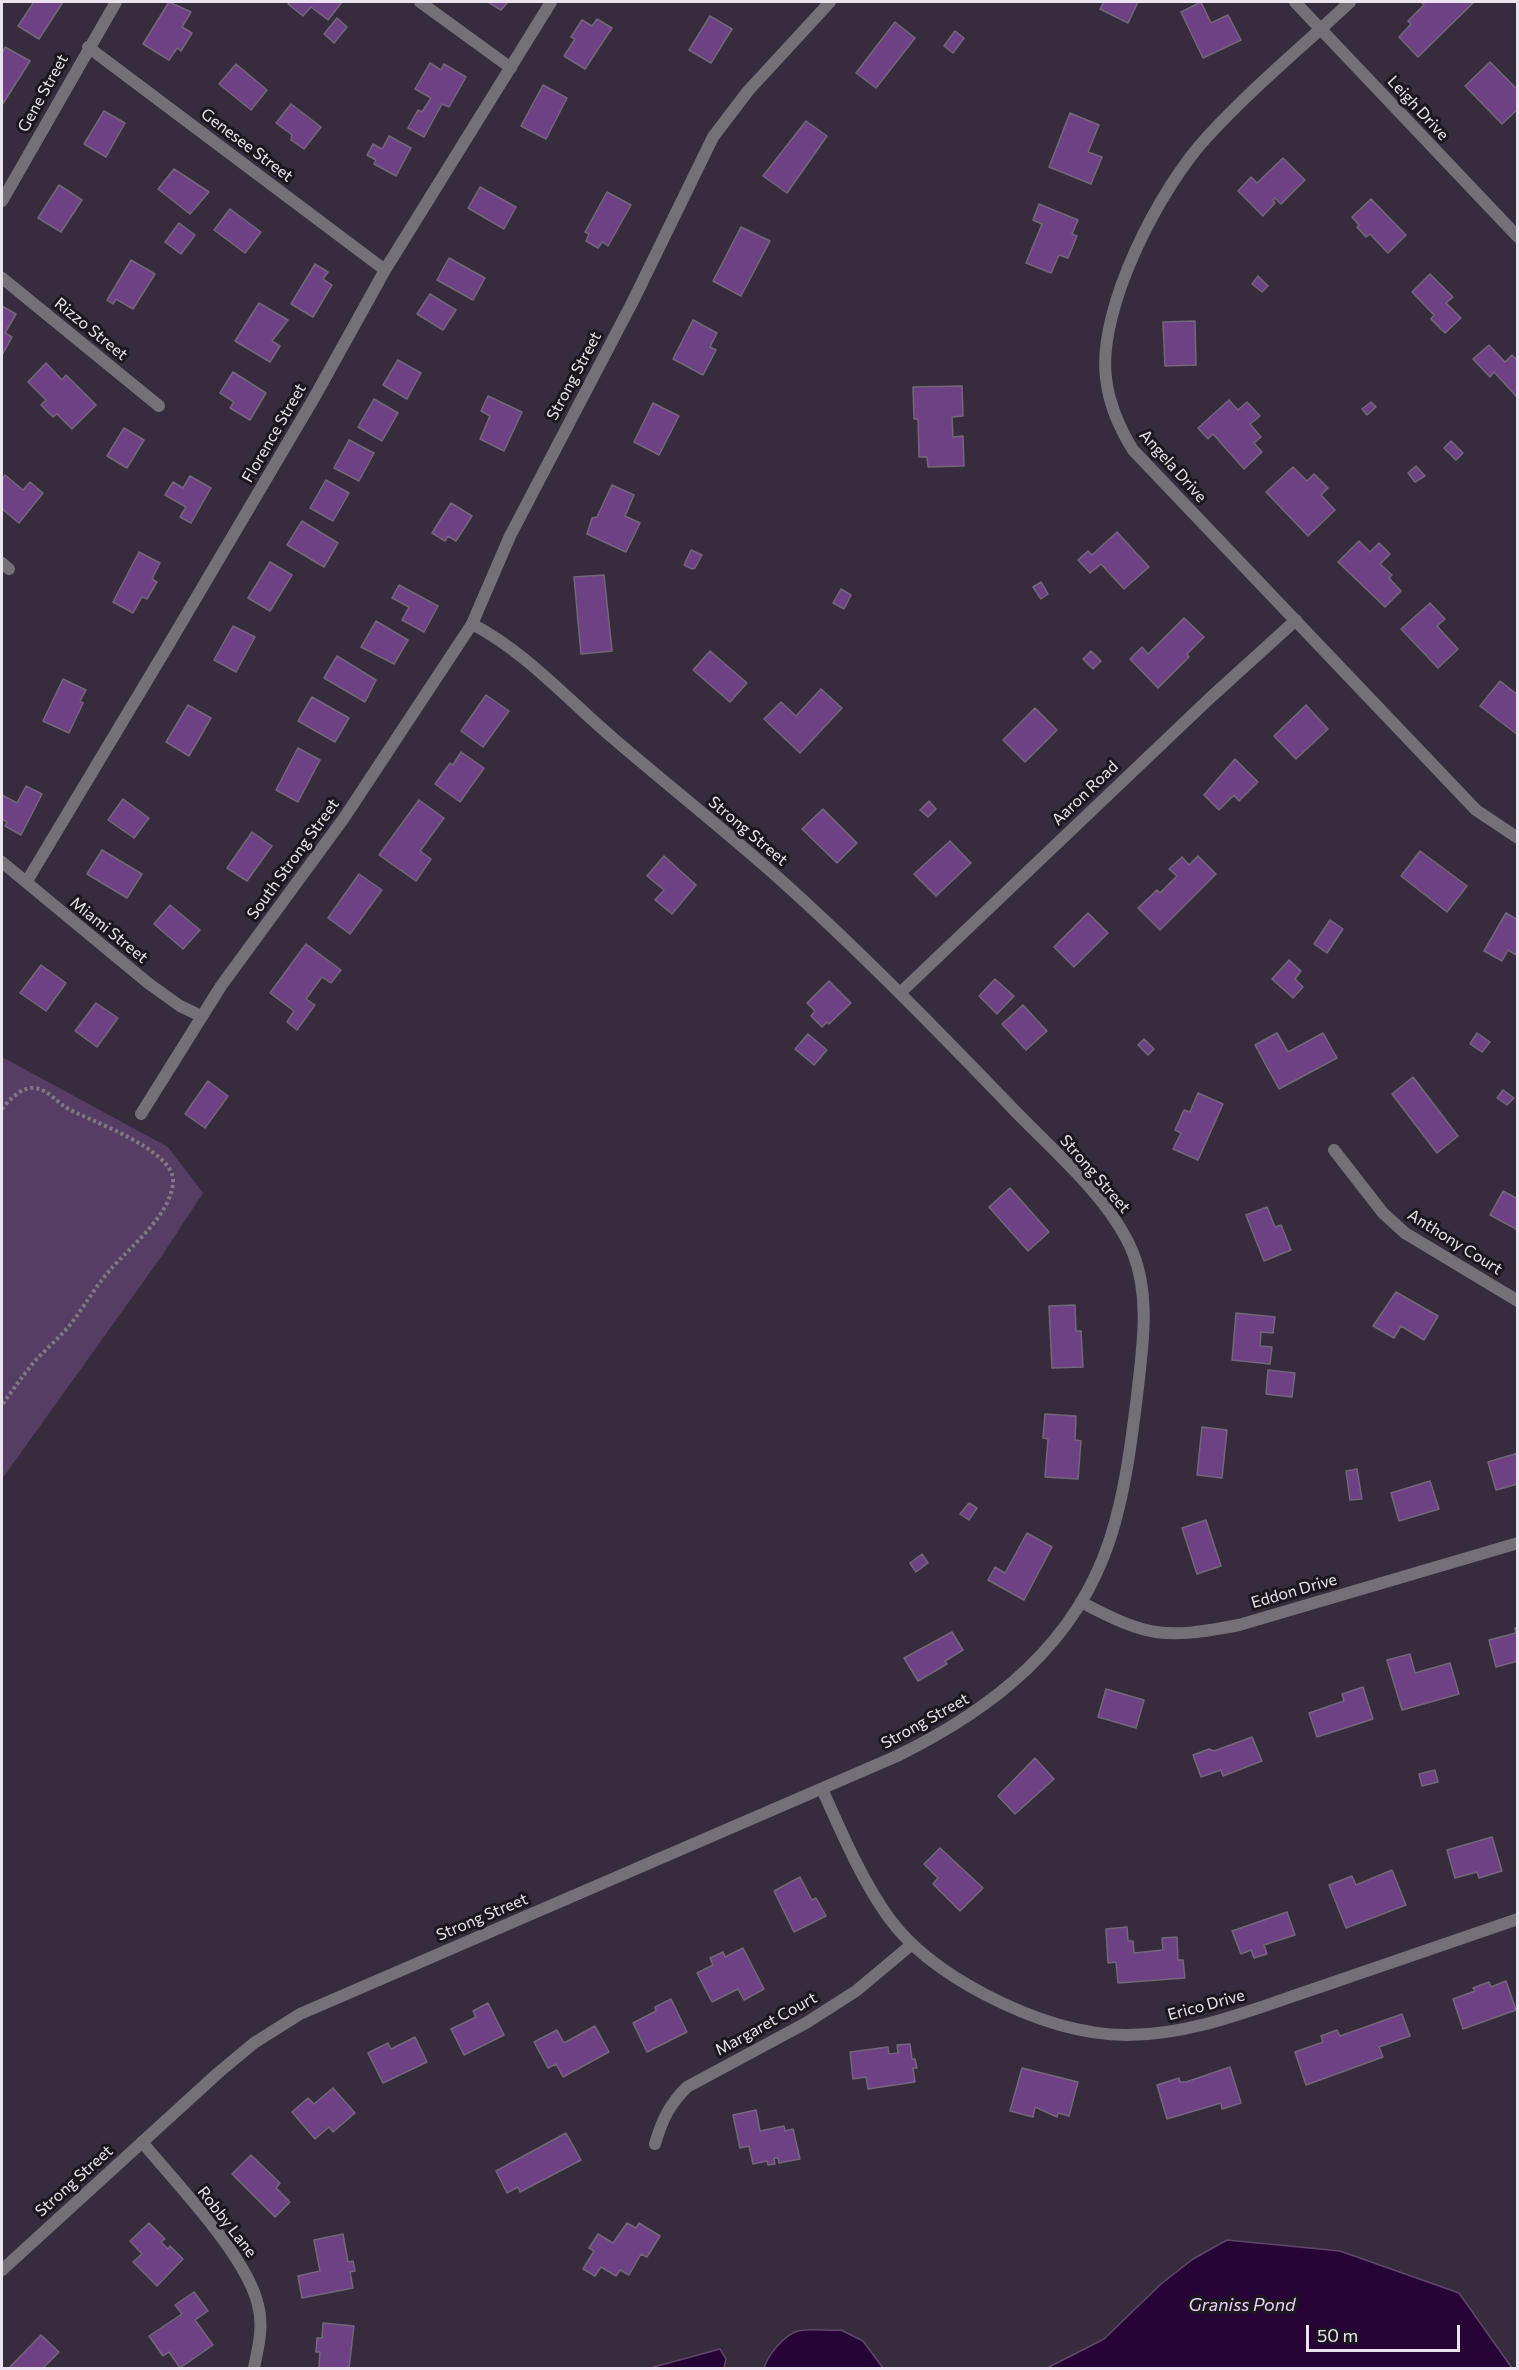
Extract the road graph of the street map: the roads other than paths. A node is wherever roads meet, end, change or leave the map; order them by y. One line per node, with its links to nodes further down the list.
1 (116, 2): 8 (street, Gene Street)
2 (420, 2): 9 (street)
3 (551, 2): 9 (street, Florence Street)
4 (830, 2): 16 (street, Strong Street)
5 (1294, 2): 7 (street, Leigh Drive)
6 (1350, 2): 7 (street, Angela Drive)
7 (1321, 29): 11 (street, Leigh Drive); 15 (street, Angela Drive)
8 (88, 47): 10 (street, Gene Street); 12 (street, Genesee Street)
9 (511, 68): 12 (street, Florence Street)
10 (2, 201)
11 (1518, 237)
12 (385, 270): 19 (street, Florence Street)
13 (2, 278): 14 (street, Rizzo Street)
14 (159, 406)
15 (1296, 620): 17 (street, Angela Drive); 20 (street, Aaron Road)
16 (472, 624): 20 (street, Strong Street); 21 (street, South Strong Street)
17 (1518, 838)
18 (2, 862): 19 (street, Miami Street)
19 (27, 881): 21 (street, Miami Street)
20 (900, 993): 26 (street, Strong Street)
21 (201, 1016): 22 (street, South Strong Street)
22 (141, 1114)
23 (1334, 1150): 24 (street, Anthony Court)
24 (1518, 1301)
25 (1518, 1543): 26 (street, Eddon Drive)
26 (1081, 1602): 27 (street, Strong Street)
27 (822, 1789): 29 (street, Erico Drive); 30 (street, Strong Street)
28 (1518, 1919): 29 (street, Erico Drive)
29 (911, 1945): 31 (street, Margaret Court)
30 (142, 2142): 32 (street, Strong Street); 33 (street, Robby Lane)
31 (655, 2144)
32 (2, 2270)
33 (254, 2368)

